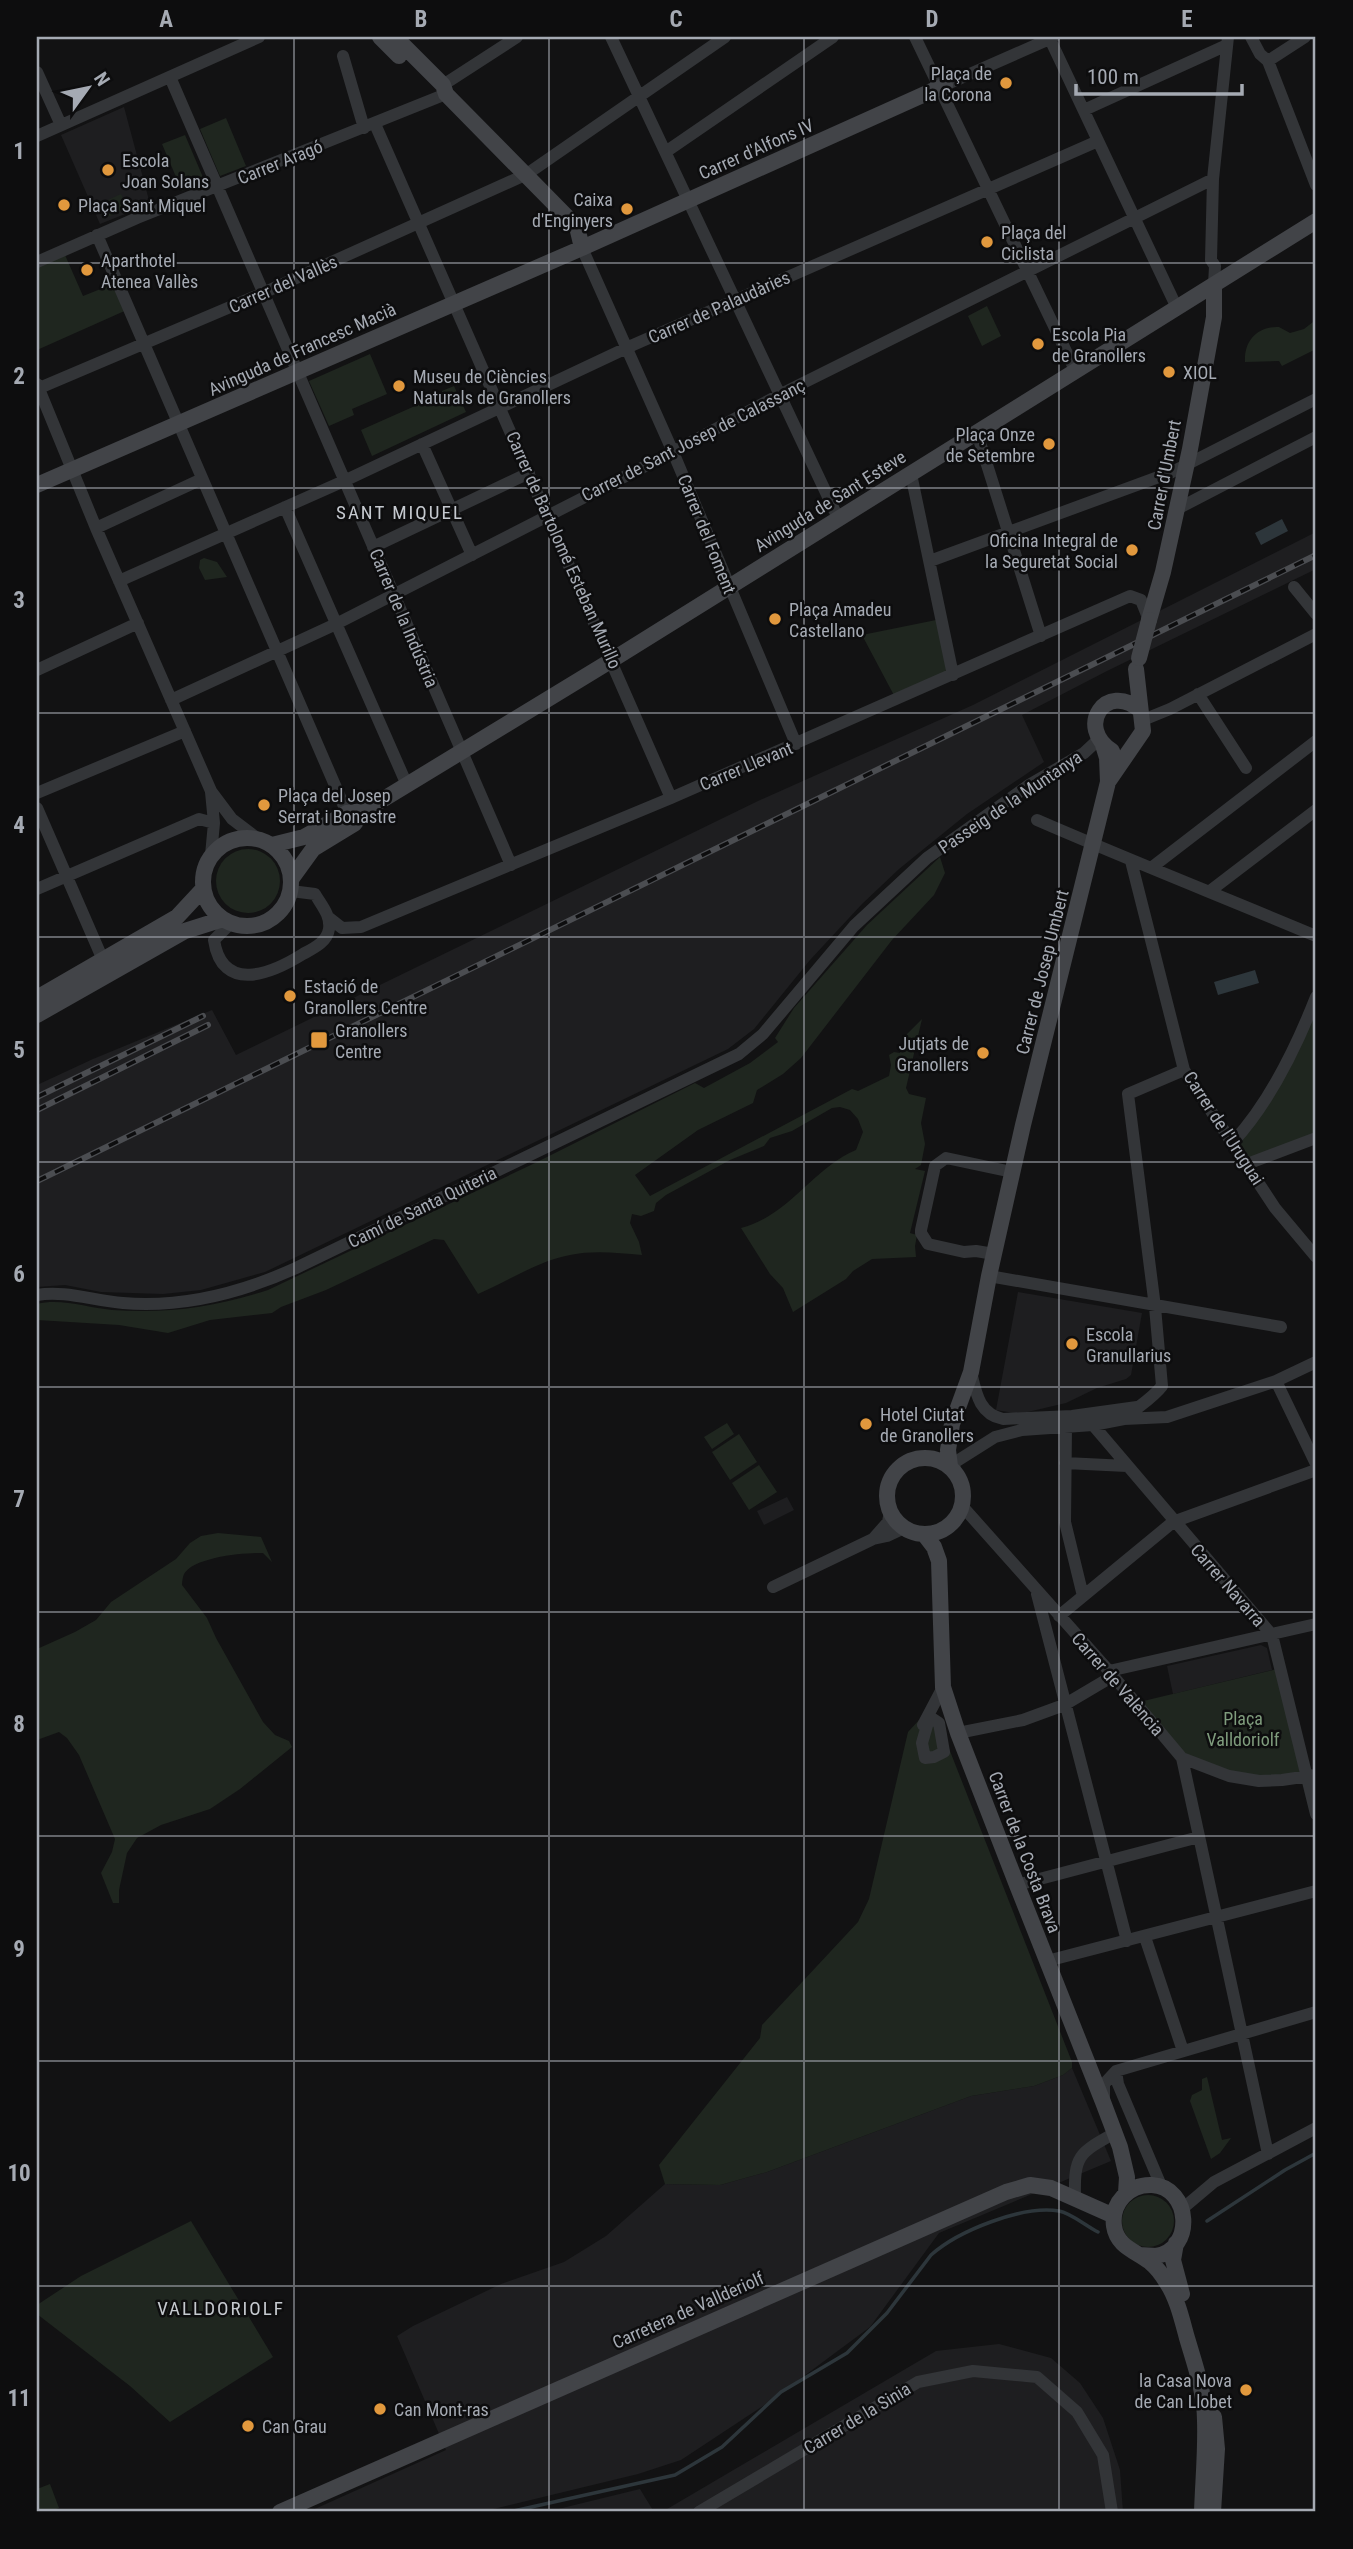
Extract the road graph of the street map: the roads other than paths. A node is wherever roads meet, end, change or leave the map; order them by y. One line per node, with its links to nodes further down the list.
1 (259, 37): 16 (street)
2 (380, 37): 18 (street)
3 (395, 37): 18 (street)
4 (517, 37): 18 (street, Carrer Aragó)
5 (611, 37): 19 (street)
6 (725, 37): 19 (street, Carrer del Vallès)
7 (833, 37): 26 (street)
8 (915, 37): 17 (street)
9 (1051, 37): 17 (street); 21 (street)
10 (1251, 37): 14 (street)
11 (1305, 37): 14 (street)
12 (1227, 41): 21 (street); 28 (street)
13 (343, 56): 23 (street, Carrer de Bartolomé Esteban Murillo)
14 (1264, 58): 29 (street)
15 (37, 72): 20 (street)
16 (170, 77): 22 (street); 30 (street, Carrer de la Indústria)
17 (942, 86): 31 (street); 32 (street, Carrer d'Alfons IV)
18 (445, 90): 23 (street, Carrer Aragó); 27 (street)
19 (639, 95): 26 (street); 27 (street, Carrer del Vallès)
20 (42, 98): 22 (street)
21 (1084, 110): 25 (street)
22 (61, 125): 24 (street)
23 (369, 126): 30 (street, Carrer Aragó); 35 (street, Carrer de Bartolomé Esteban Murillo)
24 (37, 136)
25 (1098, 141): 31 (street, Carrer de Palaudàries); 33 (street)
26 (667, 151): 32 (street)
27 (527, 174): 35 (street, Carrer del Vallès); 37 (street)
28 (1213, 179): 33 (street, Carrer de Sant Josep de Calassanç); 40 (street)
29 (1316, 184)
30 (217, 187): 36 (street, Carrer Aragó); 41 (street, Carrer de la Indústria)
31 (987, 189): 39 (street); 42 (street, Carrer de Palaudàries)
32 (690, 200): 37 (street, Carrer d'Alfons IV); 42 (street)
33 (1133, 219): 39 (street, Carrer de Sant Josep de Calassanç); 44 (street)
34 (1316, 221): 40 (street, Avinguda de Sant Esteve)
35 (420, 224): 41 (street, Carrer del Vallès); 43 (street, Carrer de Bartolomé Esteban Murillo)
36 (97, 235): 38 (street, Carrer Aragó); 45 (street)
37 (582, 248): 43 (street, Avinguda de Francesc Macià); 46 (street, Carrer del Foment)
38 (37, 262)
39 (1027, 271): 48 (street); 50 (street, Carrer de Sant Josep de Calassanç)
40 (1214, 285): 44 (street, Avinguda de Sant Esteve); 58 (street, Carrer d'Umbert)
41 (263, 293): 45 (street, Carrer del Vallès); 47 (street, Carrer de la Indústria)
42 (735, 300): 46 (street, Carrer de Palaudàries); 50 (street)
43 (454, 303): 47 (street, Avinguda de Francesc Macià); 52 (street, Carrer de Bartolomé Esteban Murillo)
44 (1177, 308): 48 (street, Avinguda de Sant Esteve)
45 (144, 345): 49 (street, Carrer del Vallès); 53 (street)
46 (626, 348): 52 (street, Carrer de Palaudàries); 57 (street, Carrer del Foment)
47 (297, 372): 53 (street, Avinguda de Francesc Macià); 63 (street, Carrer de la Indústria)
48 (1076, 372): 54 (street, Avinguda de Sant Esteve)
49 (37, 387): 59 (street)
50 (779, 396): 57 (street, Carrer de Sant Josep de Calassanç); 69 (street)
51 (1316, 399): 58 (street)
52 (501, 407): 56 (street, Carrer de Palaudàries); 60 (street, Carrer de Bartolomé Esteban Murillo)
53 (177, 424): 59 (street, Avinguda de Francesc Macià); 62 (street)
54 (977, 433): 61 (street, Avinguda de Sant Esteve); 71 (street)
55 (1316, 438): 66 (street)
56 (422, 444): 63 (street, Carrer de Palaudàries); 67 (street)
57 (673, 452): 68 (street, Carrer de Sant Josep de Calassanç); 77 (street, Carrer del Foment)
58 (1186, 464): 66 (street, Carrer d'Umbert); 71 (street)
59 (73, 469): 64 (street, Avinguda de Francesc Macià); 70 (street)
60 (529, 473): 67 (street); 68 (street, Carrer de Bartolomé Esteban Murillo)
61 (911, 474): 69 (street, Avinguda de Sant Esteve); 75 (street)
62 (202, 479): 70 (street); 72 (street)
63 (344, 481): 65 (street, Carrer de Palaudàries); 73 (street, Carrer de la Indústria)
64 (37, 485)
65 (285, 508): 72 (street, Carrer de Palaudàries); 83 (street)
66 (1177, 509): 80 (street, Carrer d'Umbert)
67 (452, 510): 73 (street); 74 (street)
68 (547, 515): 74 (street, Carrer de Sant Josep de Calassanç); 87 (street, Carrer de Bartolomé Esteban Murillo)
69 (838, 518): 77 (street, Avinguda de Sant Esteve)
70 (96, 528): 76 (street)
71 (1009, 531): 75 (street); 85 (street)
72 (224, 533): 76 (street, Carrer de Palaudàries); 86 (street)
73 (373, 547): 79 (street, Carrer de la Indústria)
74 (472, 555): 79 (street, Carrer de Sant Josep de Calassanç)
75 (930, 561): 90 (street)
76 (119, 581): 82 (street)
77 (728, 586): 87 (street, Avinguda de Sant Esteve); 98 (street, Carrer del Foment)
78 (1294, 587): 81 (street)
79 (394, 595): 83 (street, Carrer de Sant Josep de Calassanç); 100 (street, Carrer de la Indústria)
80 (1148, 610): 85 (street, Carrer Llevant); 88 (street, Carrer d'Umbert, bridge)
81 (1316, 614)
82 (138, 623): 89 (street); 92 (street)
83 (336, 624): 86 (street, Carrer de Sant Josep de Calassanç); 103 (street)
84 (1316, 634): 91 (street)
85 (1041, 636): 90 (street, Carrer Llevant)
86 (277, 652): 92 (street, Carrer de Sant Josep de Calassanç); 109 (street)
87 (612, 660): 100 (street, Avinguda de Sant Esteve); 106 (street, Carrer de Bartolomé Esteban Murillo)
88 (1138, 664): 93 (street); 94 (street)
89 (37, 670)
90 (953, 676): 98 (street, Carrer Llevant)
91 (1198, 694): 94 (street); 101 (street)
92 (171, 700): 95 (street)
93 (1116, 700): 94 (street); 97 (street)
94 (1142, 715): 99 (street)
95 (185, 732): 104 (street); 105 (street)
96 (1316, 741): 101 (street)
97 (1101, 742): 99 (street); 102 (street); 130 (street, Passeig de la Muntanya)
98 (796, 744): 106 (street, Carrer Llevant)
99 (1131, 748): 102 (street)
100 (461, 751): 103 (street, Avinguda de Sant Esteve); 116 (street, Carrer de la Indústria)
101 (1251, 776): 117 (street)
102 (1108, 782): 113 (street, Carrer de Josep Umbert)
103 (407, 785): 109 (street, Avinguda de Sant Esteve)
104 (211, 791): 111 (street); 112 (street)
105 (37, 793)
106 (671, 798): 116 (street, Carrer Llevant)
107 (37, 808): 118 (street)
108 (1316, 810): 122 (street)
109 (356, 812): 112 (street, Avinguda de Sant Esteve); 119 (street, Avinguda de Sant Esteve)
110 (1037, 820): 113 (street)
111 (215, 823): 114 (street); 118 (street)
112 (265, 841): 114 (street); 119 (street)
113 (1094, 845): 115 (street); 135 (street, Carrer de Josep Umbert)
114 (211, 855): 121 (street)
115 (1131, 862): 117 (street); 131 (street, Carrer de l'Uruguai)
116 (511, 865): 123 (street, Carrer Llevant)
117 (1151, 868): 122 (street)
118 (66, 876): 120 (street); 126 (street)
119 (291, 884): 123 (street, Carrer Llevant); 124 (street)
120 (37, 889)
121 (203, 889): 124 (street); 126 (street)
122 (1210, 891): 125 (street)
123 (328, 917): 124 (street)
124 (227, 921): 129 (street)
125 (1316, 936)
126 (103, 960): 128 (street)
127 (1316, 997): 133 (street)
128 (37, 998)
129 (37, 1015)
130 (776, 1017): 139 (street, Camí de Santa Quiteria)
131 (1184, 1070): 133 (street, Carrer de l'Uruguai); 140 (street)
132 (1316, 1138): 134 (street)
133 (1233, 1142): 134 (street, Carrer de l'Uruguai)
134 (1247, 1164): 137 (street, Carrer de l'Uruguai)
135 (1012, 1172): 136 (street, Carrer de Josep Umbert); 136 (street)
136 (994, 1254): 138 (street, Carrer de Josep Umbert)
137 (1316, 1256)
138 (989, 1276): 140 (street); 143 (street, Carrer de Josep Umbert)
139 (37, 1295)
140 (1156, 1307): 141 (street); 145 (street)
141 (1281, 1327)
142 (1316, 1362): 144 (street)
143 (971, 1372): 145 (street, Carrer de Josep Umbert); 147 (street, Carrer de Josep Umbert)
144 (1276, 1381): 146 (street); 154 (street)
145 (1137, 1407): 146 (street)
146 (1124, 1419): 148 (street)
147 (952, 1424): 150 (street); 153 (street)
148 (1093, 1425): 149 (street); 152 (street, Carrer Navarra)
149 (1066, 1427): 151 (street); 153 (street)
150 (923, 1457): 153 (street); 156 (street)
151 (1065, 1463): 152 (street); 165 (street)
152 (1127, 1466): 157 (street, Carrer Navarra)
153 (951, 1467): 155 (street)
154 (1316, 1467): 157 (street)
155 (963, 1507): 158 (street); 164 (street, Carrer de València)
156 (890, 1511): 159 (street); 161 (street)
157 (1173, 1522): 165 (street); 168 (street, Carrer Navarra)
158 (949, 1525): 160 (street); 162 (street, Carrer de la Costa Brava)
159 (904, 1528): 160 (street); 161 (street)
160 (923, 1534): 162 (street, Carrer de la Costa Brava)
161 (873, 1539): 163 (street)
162 (939, 1561): 170 (street, Carrer de la Costa Brava)
163 (773, 1587)
164 (1036, 1590): 166 (street, Carrer de València); 171 (street)
165 (1083, 1596): 166 (street)
166 (1059, 1616): 169 (street, Carrer de València)
167 (1316, 1624): 168 (street)
168 (1272, 1635): 169 (street); 175 (street, Carrer Navarra)
169 (1111, 1674): 171 (street); 174 (street, Carrer de València)
170 (943, 1687): 172 (street, Carrer de la Costa Brava); 173 (street)
171 (1064, 1705): 172 (street); 178 (street)
172 (958, 1734): 179 (street, Carrer de la Costa Brava)
173 (916, 1738)
174 (1182, 1759): 175 (street, Carrer de València); 177 (street)
175 (1312, 1776): 176 (street, Carrer Navarra)
176 (1316, 1814)
177 (1199, 1837): 178 (street); 181 (street)
178 (1105, 1863): 179 (street); 183 (street)
179 (1017, 1885): 184 (street, Carrer de la Costa Brava)
180 (1316, 1891): 181 (street)
181 (1216, 1917): 182 (street); 186 (street)
182 (1145, 1937): 183 (street); 187 (street)
183 (1127, 1941): 184 (street)
184 (1047, 1961): 189 (street, Carrer de la Costa Brava)
185 (1316, 2012): 186 (street)
186 (1241, 2034): 187 (street); 192 (street)
187 (1183, 2050): 188 (street)
188 (1116, 2071): 189 (street); 193 (street)
189 (1103, 2102): 191 (street, Carrer de la Costa Brava)
190 (1316, 2128): 192 (street)
191 (1117, 2140): 193 (street, Carrer de la Costa Brava); 194 (street, Carrer de la Costa Brava); 195 (street)
192 (1268, 2154): 196 (street)
193 (1158, 2187): 194 (street); 196 (street)
194 (1126, 2193): 197 (street)
195 (1075, 2197): 197 (street, Carretera de Vallderiolf); 200 (street, Carretera de Vallderiolf)
196 (1182, 2209): 198 (street)
197 (1114, 2216): 199 (street)
198 (1176, 2244): 199 (street); 204 (street)
199 (1140, 2255): 203 (street)
200 (280, 2512)
201 (699, 2512): 202 (street, Carrer de la Sinia)
202 (1112, 2512)
203 (1202, 2512)
204 (1213, 2512)

